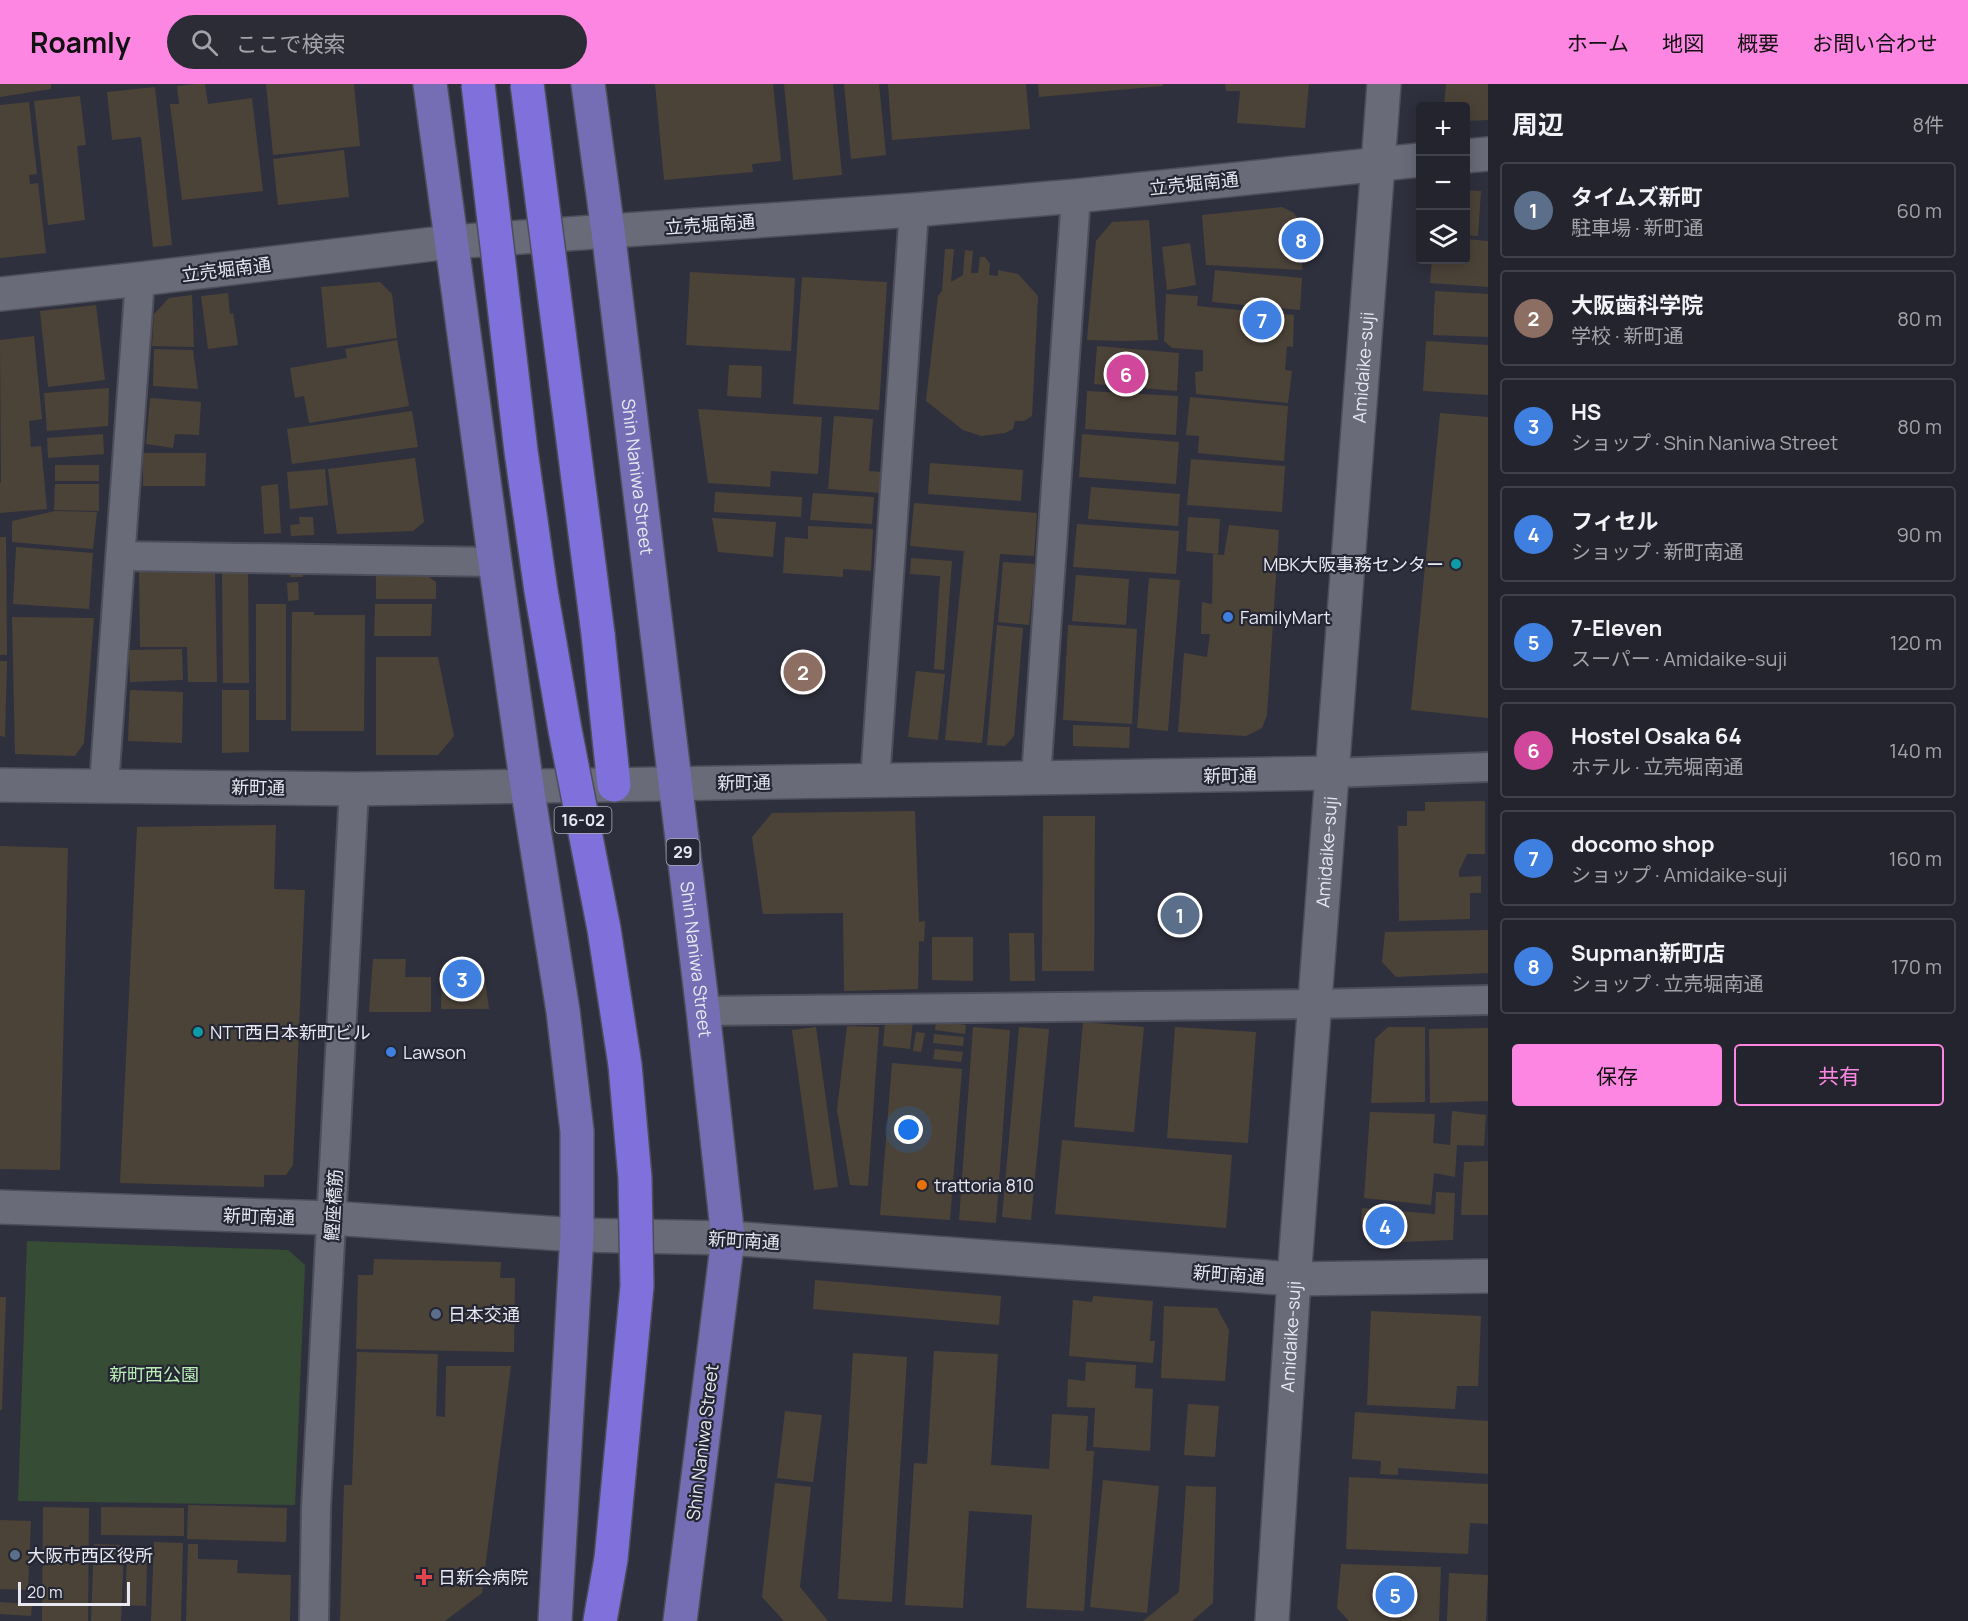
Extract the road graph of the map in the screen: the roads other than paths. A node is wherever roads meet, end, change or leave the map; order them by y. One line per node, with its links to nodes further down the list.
1 (430, 84): 13 (main road)
2 (478, 84): 39 (highway, 16-02, bridge)
3 (527, 84): 25 (highway, 16-02, bridge)
4 (588, 84): 12 (main road, Shin Naniwa Street / 29)
5 (1384, 84): 9 (street, Amidaike-suji)
6 (1488, 154): 7 (street)
7 (1470, 156)
8 (1416, 160): 9 (street, 立売堀南通)
9 (1378, 163): 10 (street, 立売堀南通); 19 (street, Amidaike-suji)
10 (1076, 196): 11 (street, 立売堀南通); 20 (street)
11 (914, 210): 12 (street, 立売堀南通); 21 (street)
12 (608, 231): 13 (street, 立売堀南通); 22 (main road, Shin Naniwa Street / 29)
13 (450, 242): 14 (street, 立売堀南通); 17 (main road)
14 (140, 279): 15 (street, 立売堀南通); 16 (street)
15 (0, 294)
16 (122, 556): 17 (street); 24 (street)
17 (495, 562): 26 (main road)
18 (1488, 767): 19 (street, 新町通)
19 (1332, 773): 20 (street, 新町通); 29 (street, Amidaike-suji)
20 (1036, 778): 21 (street, 新町通)
21 (875, 781): 22 (street, 新町通)
22 (674, 783): 25 (street, 新町通); 30 (main road, Shin Naniwa Street / 29)
23 (0, 785): 24 (street, 新町通)
24 (104, 785): 27 (street, 新町通)
25 (614, 785): 26 (street, 新町通)
26 (527, 786): 27 (street, 新町通); 33 (main road)
27 (354, 789): 32 (street, 鰹座橋筋)
28 (1488, 1000): 29 (street)
29 (1316, 1004): 30 (street); 36 (street, Amidaike-suji)
30 (703, 1011): 34 (main road, Shin Naniwa Street / 29)
31 (0, 1207): 32 (street, 新町南通)
32 (332, 1218): 33 (street, 新町南通); 37 (street, 鰹座橋筋)
33 (577, 1235): 34 (street, 新町南通); 38 (main road)
34 (728, 1238): 36 (street, 新町南通); 40 (main road, Shin Naniwa Street / 29)
35 (1488, 1276): 36 (street, 新町南通)
36 (1294, 1279): 41 (street, Amidaike-suji)
37 (314, 1621)
38 (555, 1621)
39 (600, 1621)
40 (680, 1621)
41 (1272, 1621)

